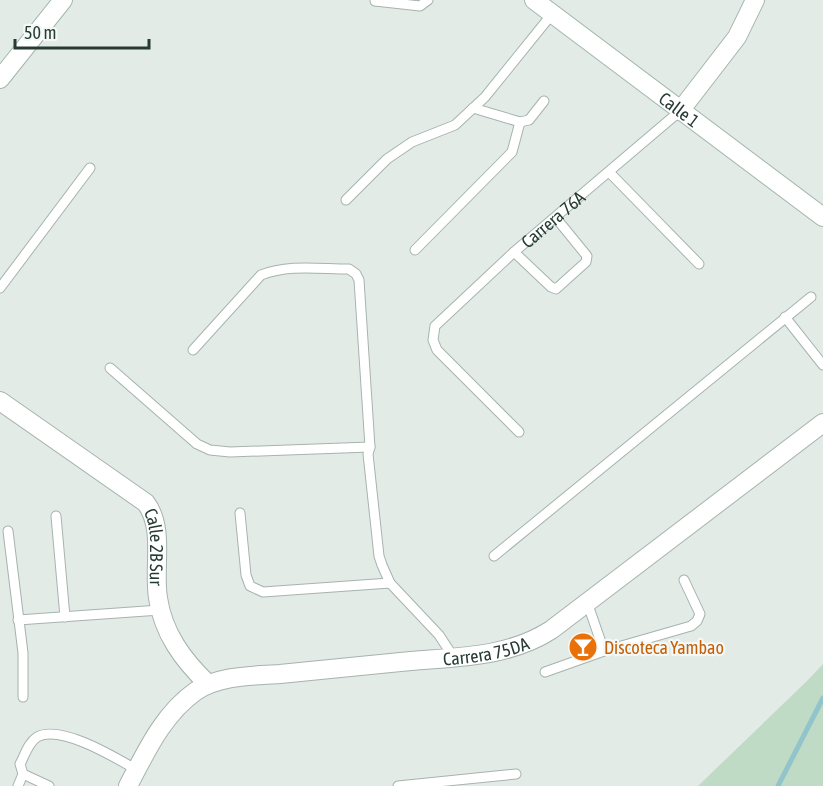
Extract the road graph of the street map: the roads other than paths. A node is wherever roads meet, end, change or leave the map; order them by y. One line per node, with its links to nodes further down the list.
1 (63, 0): 7 (street)
2 (428, 0): 5 (lane)
3 (534, 0): 6 (street, Calle 1)
4 (755, 0): 10 (street, Carrera 76A)
5 (375, 2)
6 (552, 14): 9 (lane); 10 (street, Calle 1)
7 (0, 79)
8 (544, 101): 11 (lane)
9 (473, 108): 11 (lane); 14 (lane)
10 (680, 111): 13 (lane, Carrera 76A); 15 (street, Calle 1)
11 (520, 122): 17 (lane)
12 (90, 168): 20 (lane)
13 (609, 172): 16 (lane, Carrera 76A); 19 (lane)
14 (346, 200)
15 (823, 217)
16 (556, 218): 18 (lane, Carrera 76A); 18 (lane)
17 (415, 250)
18 (514, 252): 29 (lane, Carrera 76A)
19 (699, 264)
20 (0, 288)
21 (811, 297): 22 (lane)
22 (785, 317): 24 (lane); 34 (lane)
23 (193, 350): 30 (lane)
24 (820, 354): 25 (lane)
25 (823, 365)
26 (110, 368): 30 (lane)
27 (0, 401): 38 (street, Calle 2B Sur)
28 (823, 423): 37 (street, Carrera 75DA)
29 (519, 432)
30 (370, 447): 36 (lane)
31 (240, 513): 36 (lane)
32 (56, 516): 39 (lane)
33 (8, 531): 40 (lane)
34 (494, 556)
35 (684, 580): 41 (lane)
36 (390, 583): 42 (lane)
37 (587, 602): 41 (lane); 42 (street, Carrera 75DA)
38 (160, 610): 39 (lane); 44 (street, Calle 2B Sur)
39 (66, 616): 40 (lane)
40 (18, 620): 45 (lane)
41 (604, 651): 43 (lane)
42 (454, 658): 44 (street, Carrera 75DA)
43 (545, 672)
44 (208, 684): 48 (street, Carrera 75DA)
45 (23, 697)
46 (23, 774): 48 (lane); 49 (lane); 50 (lane)
47 (516, 774): 51 (lane)
48 (130, 782)
49 (18, 786)
50 (49, 786)
51 (398, 786)

